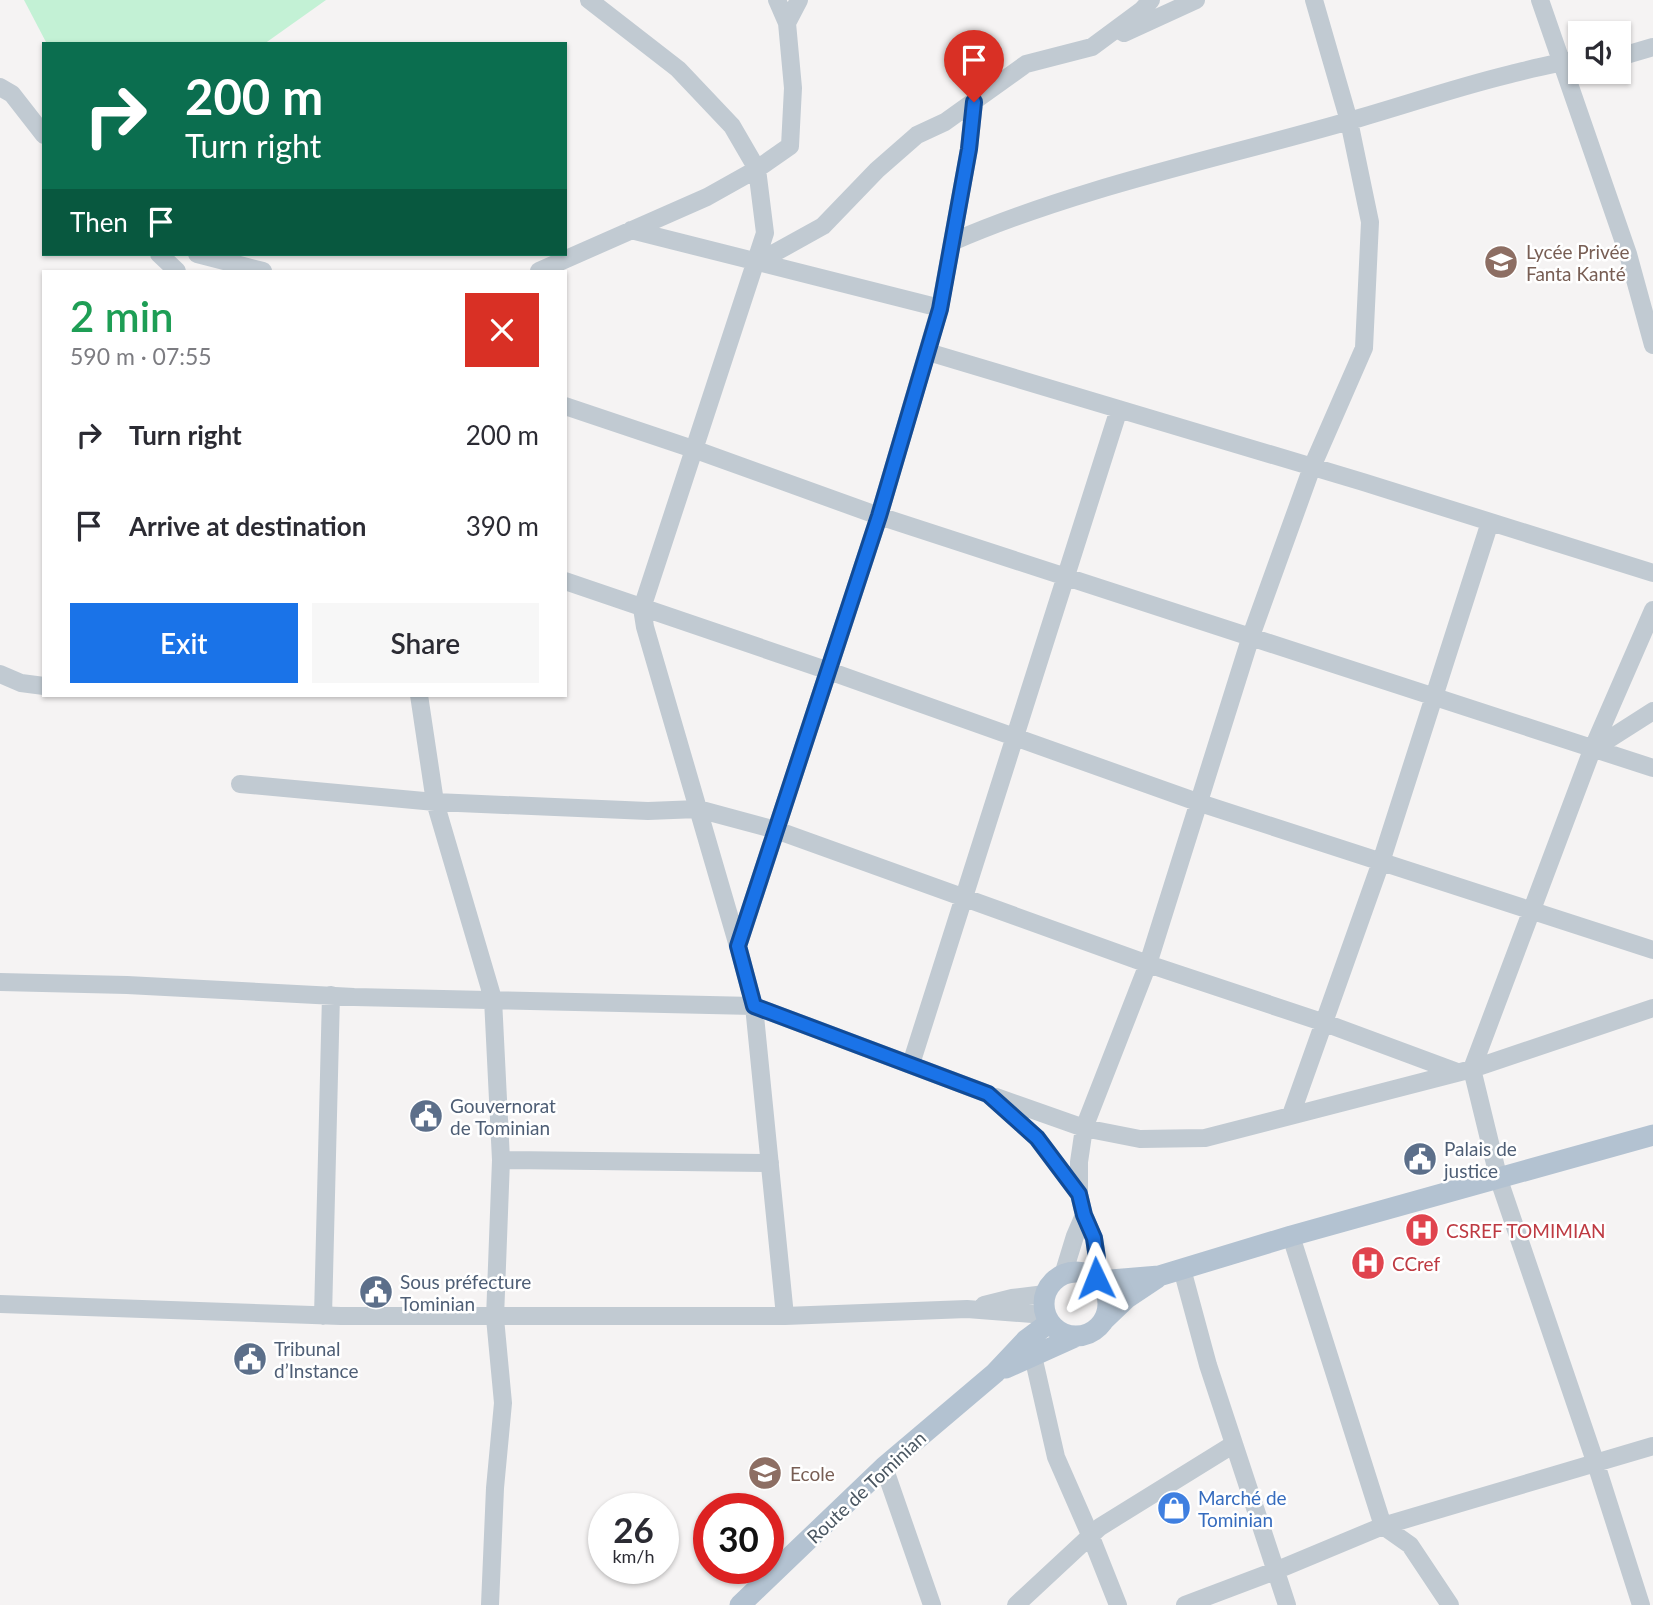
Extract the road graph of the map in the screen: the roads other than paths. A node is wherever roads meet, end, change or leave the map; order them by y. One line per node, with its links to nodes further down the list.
1 (589, 0): 18 (street)
2 (776, 0): 8 (street)
3 (799, 0): 8 (street)
4 (1151, 0): 9 (street)
5 (1196, 0): 9 (street)
6 (1314, 0): 16 (street)
7 (1539, 0): 13 (street)
8 (788, 23): 18 (street)
9 (1092, 47): 15 (street)
10 (1653, 47): 11 (street)
11 (1631, 53)
12 (1568, 61): 13 (street)
13 (1560, 62): 16 (street); 28 (street)
14 (0, 87): 17 (street)
15 (974, 102): 20 (street); 23 (street)
16 (1349, 121): 20 (street); 33 (street)
17 (42, 132)
18 (757, 169): 19 (street); 23 (street)
19 (631, 230): 23 (street); 26 (street)
20 (952, 242): 27 (street)
21 (161, 256): 24 (street)
22 (205, 256): 25 (street)
23 (758, 262): 27 (street); 32 (street)
24 (176, 270)
25 (259, 270)
26 (547, 270)
27 (940, 309): 29 (street)
28 (1653, 345)
29 (928, 352): 31 (street); 34 (street)
30 (567, 408): 32 (street)
31 (1119, 409): 33 (street); 37 (street)
32 (696, 450): 34 (street); 39 (street)
33 (1312, 467): 35 (street); 41 (street)
34 (879, 516): 37 (street); 42 (street)
35 (1490, 522): 36 (street); 45 (street)
36 (1653, 573)
37 (1066, 576): 41 (street); 48 (street)
38 (567, 582): 39 (street)
39 (642, 608): 42 (street); 54 (street)
40 (1653, 610): 49 (street)
41 (1251, 636): 45 (street); 53 (street)
42 (829, 671): 48 (street); 55 (street)
43 (0, 674): 44 (street)
44 (42, 686)
45 (1434, 695): 49 (street); 56 (street)
46 (419, 697): 52 (street)
47 (1653, 711): 49 (street)
48 (1014, 737): 53 (street); 57 (street)
49 (1592, 750): 50 (street); 58 (street)
50 (1653, 768)
51 (240, 784): 52 (street)
52 (435, 802): 54 (street); 64 (street)
53 (1200, 803): 56 (street); 61 (street)
54 (698, 809): 55 (street); 59 (street)
55 (776, 830): 57 (street); 59 (street)
56 (1381, 862): 58 (street); 67 (street)
57 (962, 897): 61 (street); 68 (street)
58 (1534, 910): 60 (street); 69 (street)
59 (738, 946): 65 (street)
60 (1653, 950)
61 (1148, 964): 67 (street); 72 (street)
62 (0, 982): 63 (street)
63 (331, 995): 64 (street); 86 (street)
64 (493, 999): 65 (street); 74 (street)
65 (754, 1006): 68 (street); 75 (street)
66 (1653, 1008): 69 (street)
67 (1325, 1023): 69 (street); 71 (street)
68 (911, 1064): 70 (street)
69 (1465, 1070): 71 (street); 76 (street)
70 (988, 1094): 72 (street); 77 (street)
71 (1291, 1115): 72 (street)
72 (1084, 1128): 77 (street)
73 (1653, 1135): 76 (main road)
74 (501, 1160): 75 (street); 88 (street)
75 (770, 1163): 87 (street)
76 (1499, 1180): 79 (main road); 95 (street)
77 (1079, 1194): 78 (street)
78 (1084, 1215): 81 (street); 83 (street)
79 (1291, 1236): 80 (main road); 97 (street)
80 (1182, 1269): 82 (main road); 93 (street)
81 (1063, 1275): 83 (main road); 85 (main road)
82 (1159, 1276): 83 (main road); 89 (main road)
83 (1097, 1280): 89 (main road)
84 (0, 1304): 86 (street)
85 (1046, 1310): 87 (street); 90 (main road); 92 (main road)
86 (323, 1315): 88 (street)
87 (785, 1317): 88 (street)
88 (495, 1318): 100 (street)
89 (1104, 1321): 90 (main road)
90 (1075, 1337): 91 (main road)
91 (1032, 1356): 92 (main road); 98 (street)
92 (995, 1373): 96 (main road, Route de Tominian)
93 (1234, 1444): 98 (street); 99 (street)
94 (1653, 1446): 95 (street)
95 (1596, 1464): 97 (street); 108 (street)
96 (884, 1467): 101 (main road, Route de Tominian); 102 (street)
97 (1383, 1527): 99 (street); 107 (street)
98 (1091, 1537): 103 (street); 104 (street)
99 (1275, 1571): 105 (street); 106 (street)
100 (490, 1605)
101 (740, 1605)
102 (932, 1605)
103 (1016, 1605)
104 (1118, 1605)
105 (1185, 1605)
106 (1286, 1605)
107 (1450, 1605)
108 (1641, 1605)

